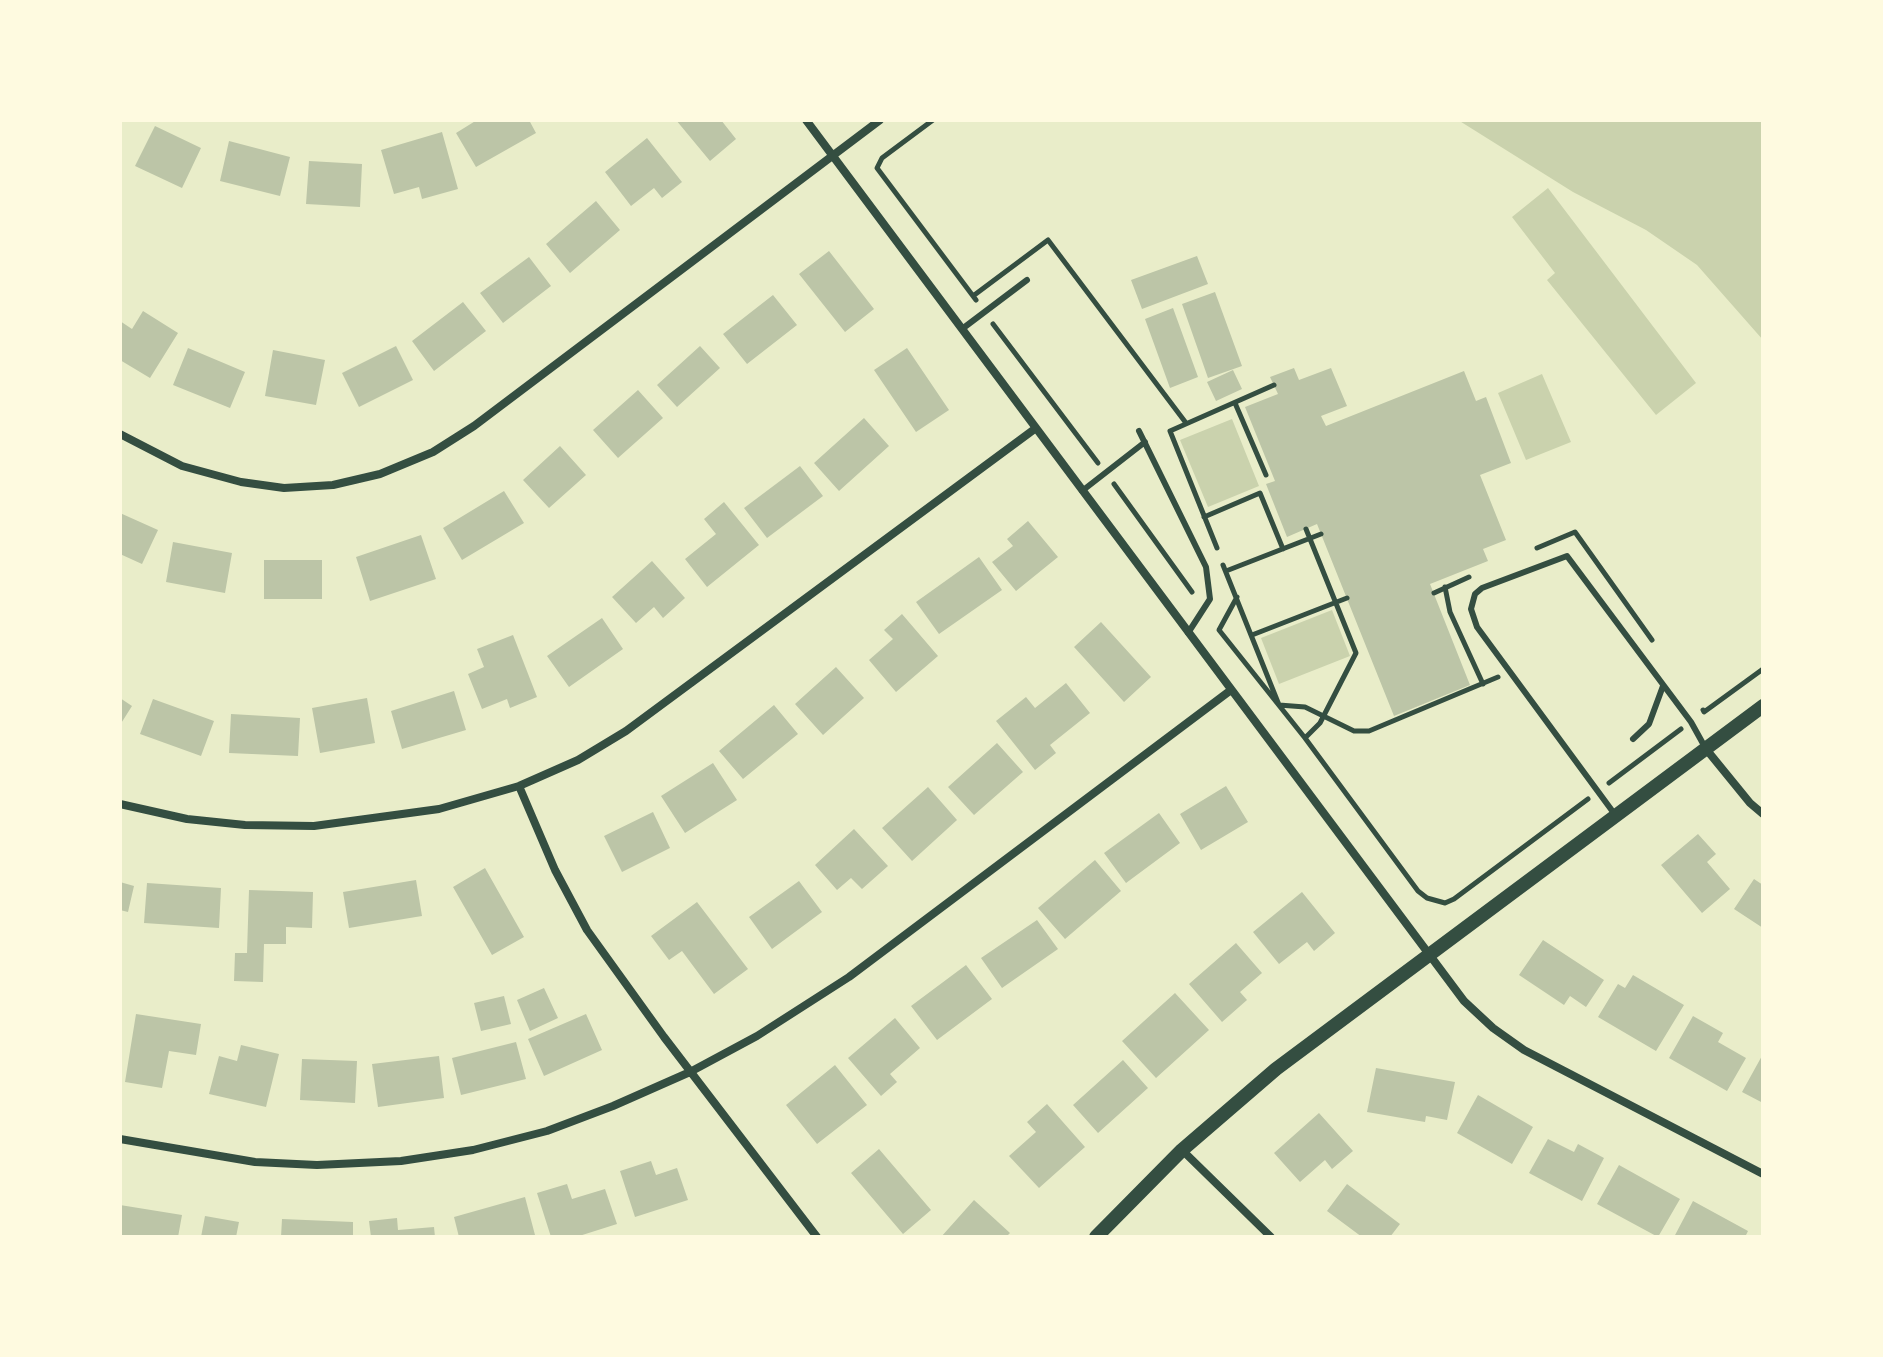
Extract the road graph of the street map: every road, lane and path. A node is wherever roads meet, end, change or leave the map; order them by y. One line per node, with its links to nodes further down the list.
1 (806, 120): 4 (street)
2 (880, 120): 4 (street)
3 (933, 120): 6 (path)
4 (833, 155): 8 (street); 14 (street)
5 (1027, 280): 7 (lane)
6 (973, 296): 7 (path); 11 (path)
7 (985, 312): 8 (lane); 16 (path)
8 (962, 329): 12 (street)
9 (1274, 385): 10 (path)
10 (1235, 402): 11 (path); 17 (path)
11 (1186, 423): 19 (path)
12 (1036, 428): 18 (street); 43 (street)
13 (1139, 431): 15 (lane)
14 (120, 434)
15 (1145, 442): 16 (lane); 28 (lane)
16 (1105, 472): 18 (lane); 28 (path)
17 (1266, 475)
18 (1082, 491): 30 (street)
19 (1204, 517): 23 (path); 24 (path)
20 (1306, 529): 22 (path)
21 (1321, 534): 22 (path)
22 (1312, 538): 23 (path); 27 (path)
23 (1283, 549): 24 (path)
24 (1226, 571): 25 (path)
25 (1237, 597): 29 (path); 31 (path)
26 (1347, 598): 27 (path)
27 (1335, 601): 31 (path); 38 (path)
28 (1204, 608): 29 (path); 30 (lane)
29 (1219, 630): 35 (path)
30 (1188, 633): 34 (street)
31 (1252, 635): 35 (path)
32 (1509, 672): 33 (lane); 38 (path); 44 (lane)
33 (1663, 686): 39 (lane); 41 (lane)
34 (1231, 690): 48 (street); 49 (street)
35 (1279, 705): 38 (path); 40 (path)
36 (1763, 706): 42 (street)
37 (1704, 712): 39 (path)
38 (1324, 716): 40 (path)
39 (1691, 722): 42 (lane); 44 (path)
40 (1305, 738): 44 (path)
41 (1633, 739)
42 (1706, 749): 46 (street); 47 (street)
43 (519, 786): 45 (street); 49 (street)
44 (1597, 792): 47 (lane)
45 (120, 804)
46 (1763, 814)
47 (1616, 816): 48 (street)
48 (1430, 954): 51 (street); 52 (street)
49 (690, 1072): 50 (street); 53 (street)
50 (120, 1139)
51 (1182, 1150): 54 (street); 55 (street)
52 (1763, 1174)
53 (817, 1237)
54 (1096, 1237)
55 (1271, 1237)

